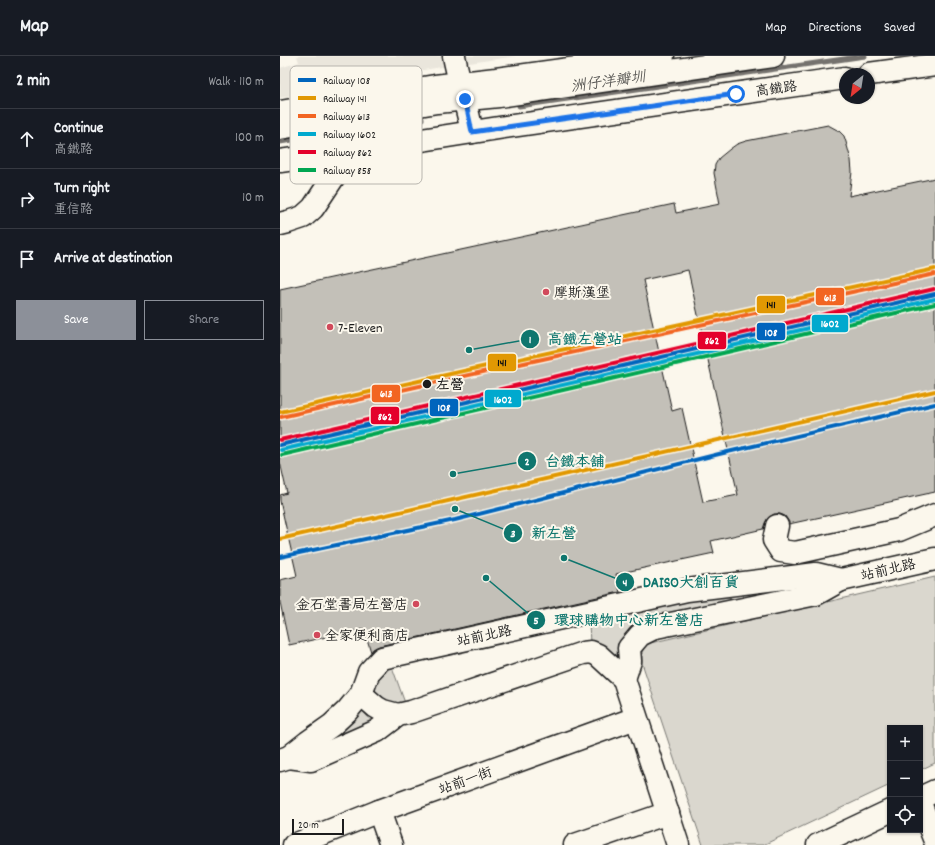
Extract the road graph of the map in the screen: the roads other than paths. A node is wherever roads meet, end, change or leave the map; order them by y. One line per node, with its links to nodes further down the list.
1 (454, 56): 8 (street)
2 (663, 56): 8 (street)
3 (773, 56): 8 (street)
4 (935, 65): 5 (street)
5 (875, 73)
6 (839, 79): 14 (street, 高鐵路)
7 (422, 88): 8 (street)
8 (462, 91): 9 (street); 14 (street)
9 (422, 104)
10 (290, 110): 11 (street)
11 (280, 112)
12 (290, 126): 13 (street)
13 (280, 128)
14 (472, 132): 15 (street, 高鐵路)
15 (422, 140)
16 (290, 160): 17 (street, 高鐵路)
17 (280, 161)
18 (329, 184): 19 (street)
19 (280, 224)
20 (935, 515): 21 (street)
21 (777, 526)
22 (935, 559): 23 (street, 站前北路)
23 (841, 580): 24 (street, 站前北路); 25 (street, 站前北路)
24 (624, 679): 26 (street, 站前北路); 27 (street)
25 (361, 694): 26 (street); 28 (street, 站前北路)
26 (398, 715): 28 (street, 站前北路)
27 (636, 718): 32 (street, 站前一街); 34 (street)
28 (284, 758)
29 (935, 791): 30 (street)
30 (922, 797)
31 (923, 810): 35 (street)
32 (379, 811): 36 (street, 站前一街); 37 (street)
33 (887, 812): 40 (street)
34 (668, 813): 38 (street); 39 (street)
35 (935, 840)
36 (294, 845)
37 (391, 845)
38 (575, 845)
39 (678, 845)
40 (818, 845)

